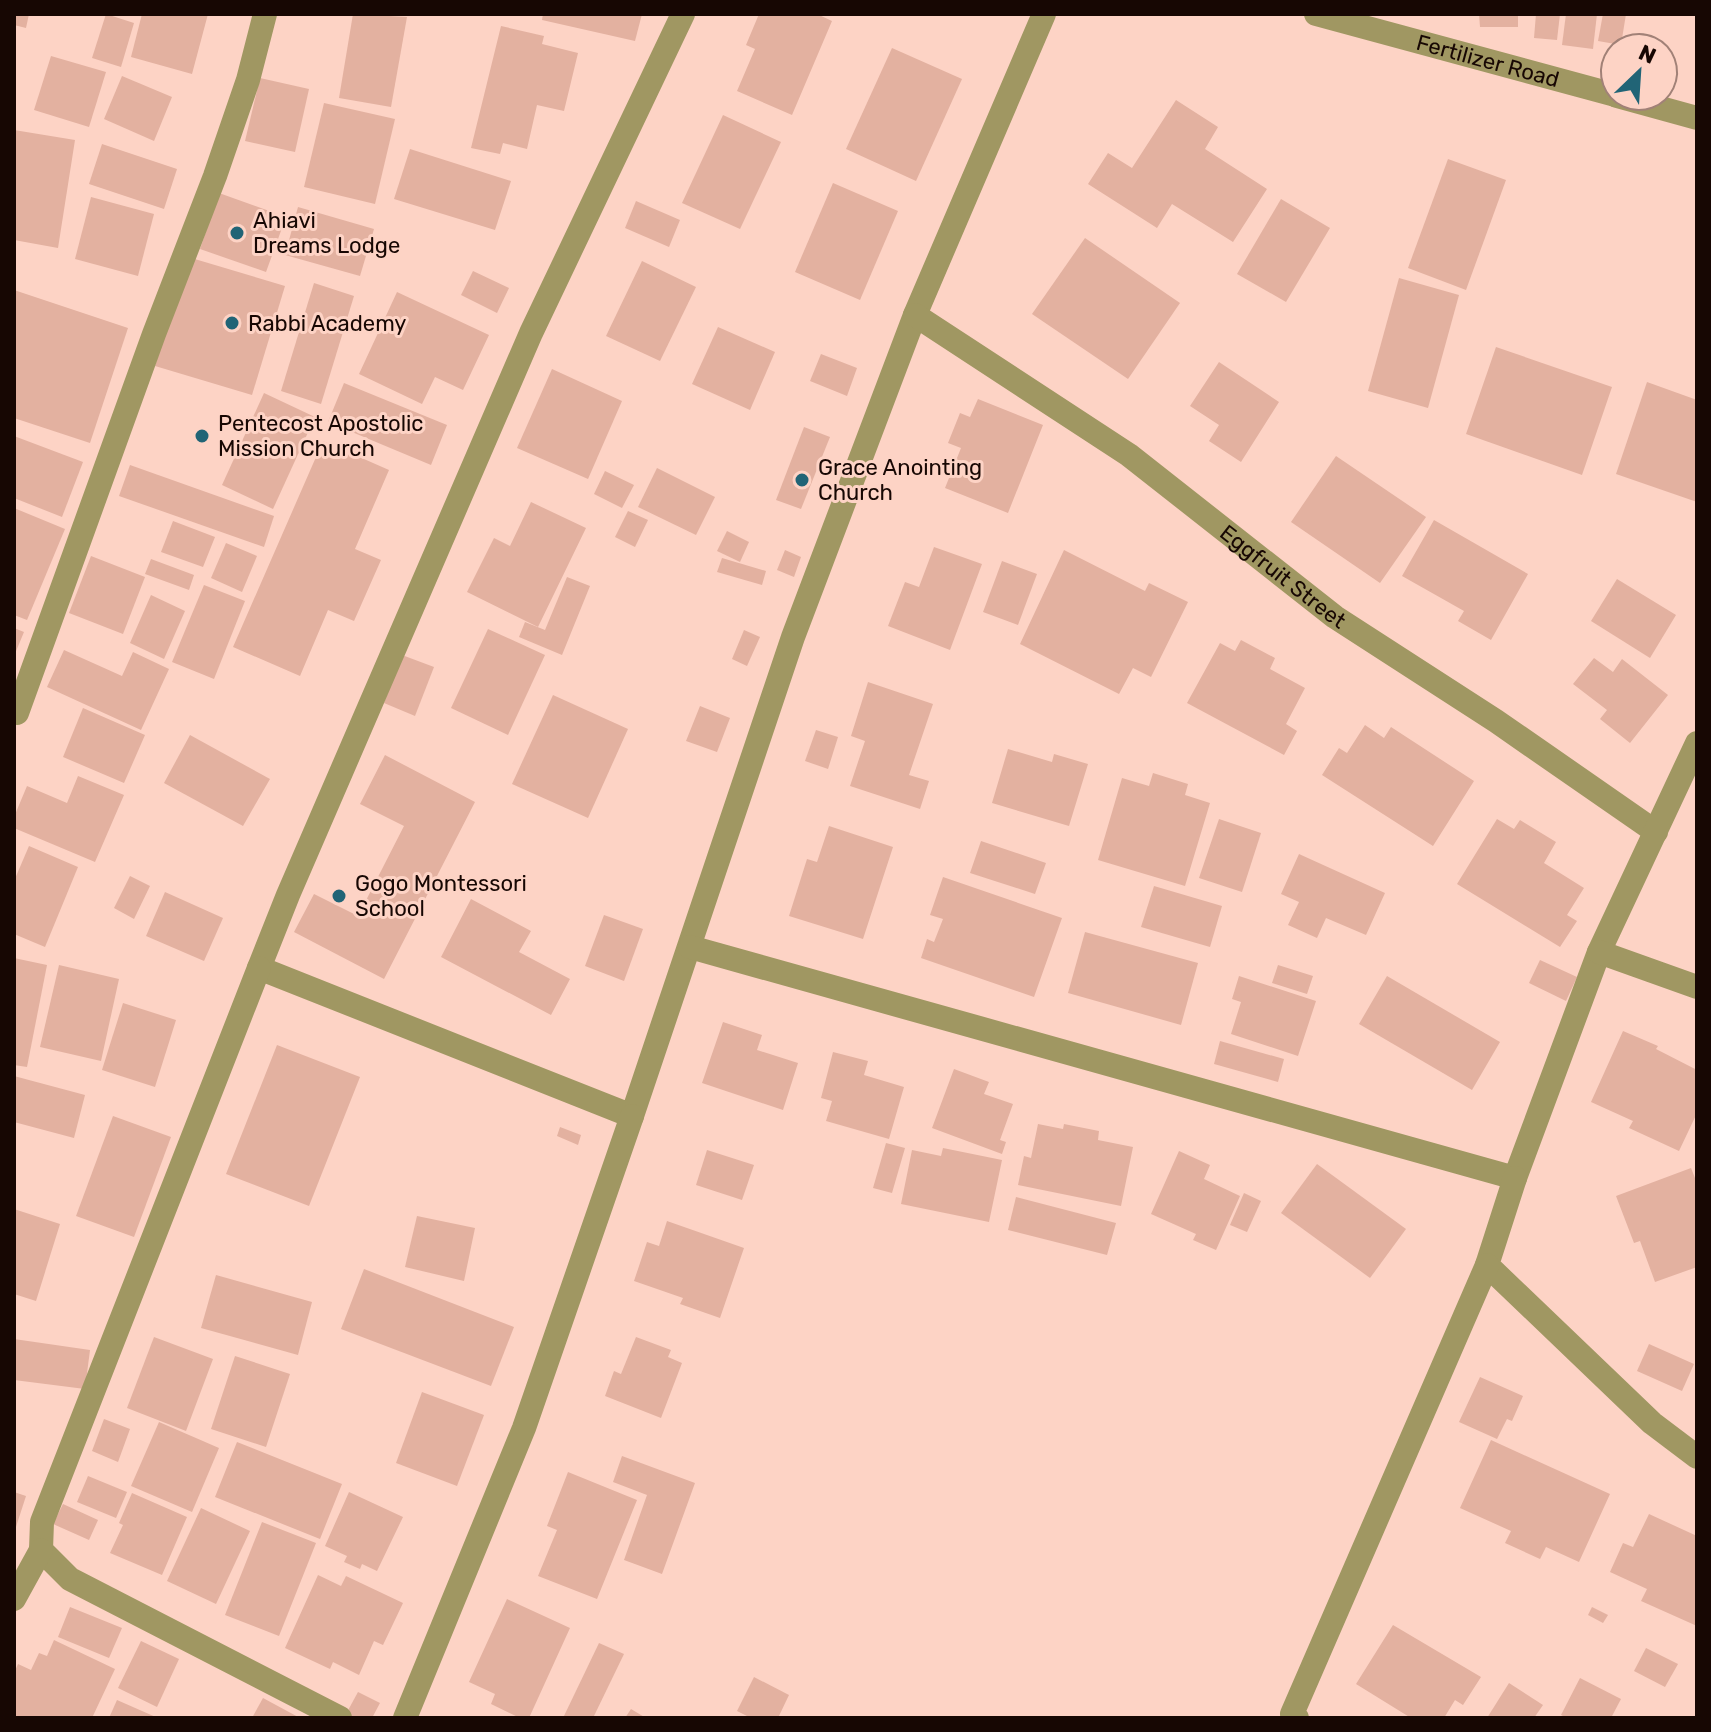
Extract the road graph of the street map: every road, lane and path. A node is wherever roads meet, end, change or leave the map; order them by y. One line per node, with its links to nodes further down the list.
1 (683, 14): 14 (street)
2 (1044, 14): 8 (street)
3 (1316, 14): 5 (street, Fertilizer Road)
4 (260, 18): 9 (street)
5 (1599, 91)
6 (1675, 112): 7 (street, Fertilizer Road)
7 (1697, 118)
8 (915, 315): 11 (street, Eggfruit Street); 12 (street)
9 (17, 713)
10 (1697, 743): 11 (street)
11 (1656, 832): 13 (street)
12 (690, 947): 16 (street); 17 (street)
13 (1599, 952): 15 (street); 17 (street)
14 (259, 968): 16 (street); 20 (street)
15 (1697, 987)
16 (632, 1116): 24 (street)
17 (1515, 1178): 18 (street)
18 (1487, 1265): 19 (street); 22 (street)
19 (1697, 1457)
20 (41, 1550): 21 (street); 23 (street)
21 (14, 1599)
22 (1293, 1717)
23 (340, 1718)
24 (405, 1718)

